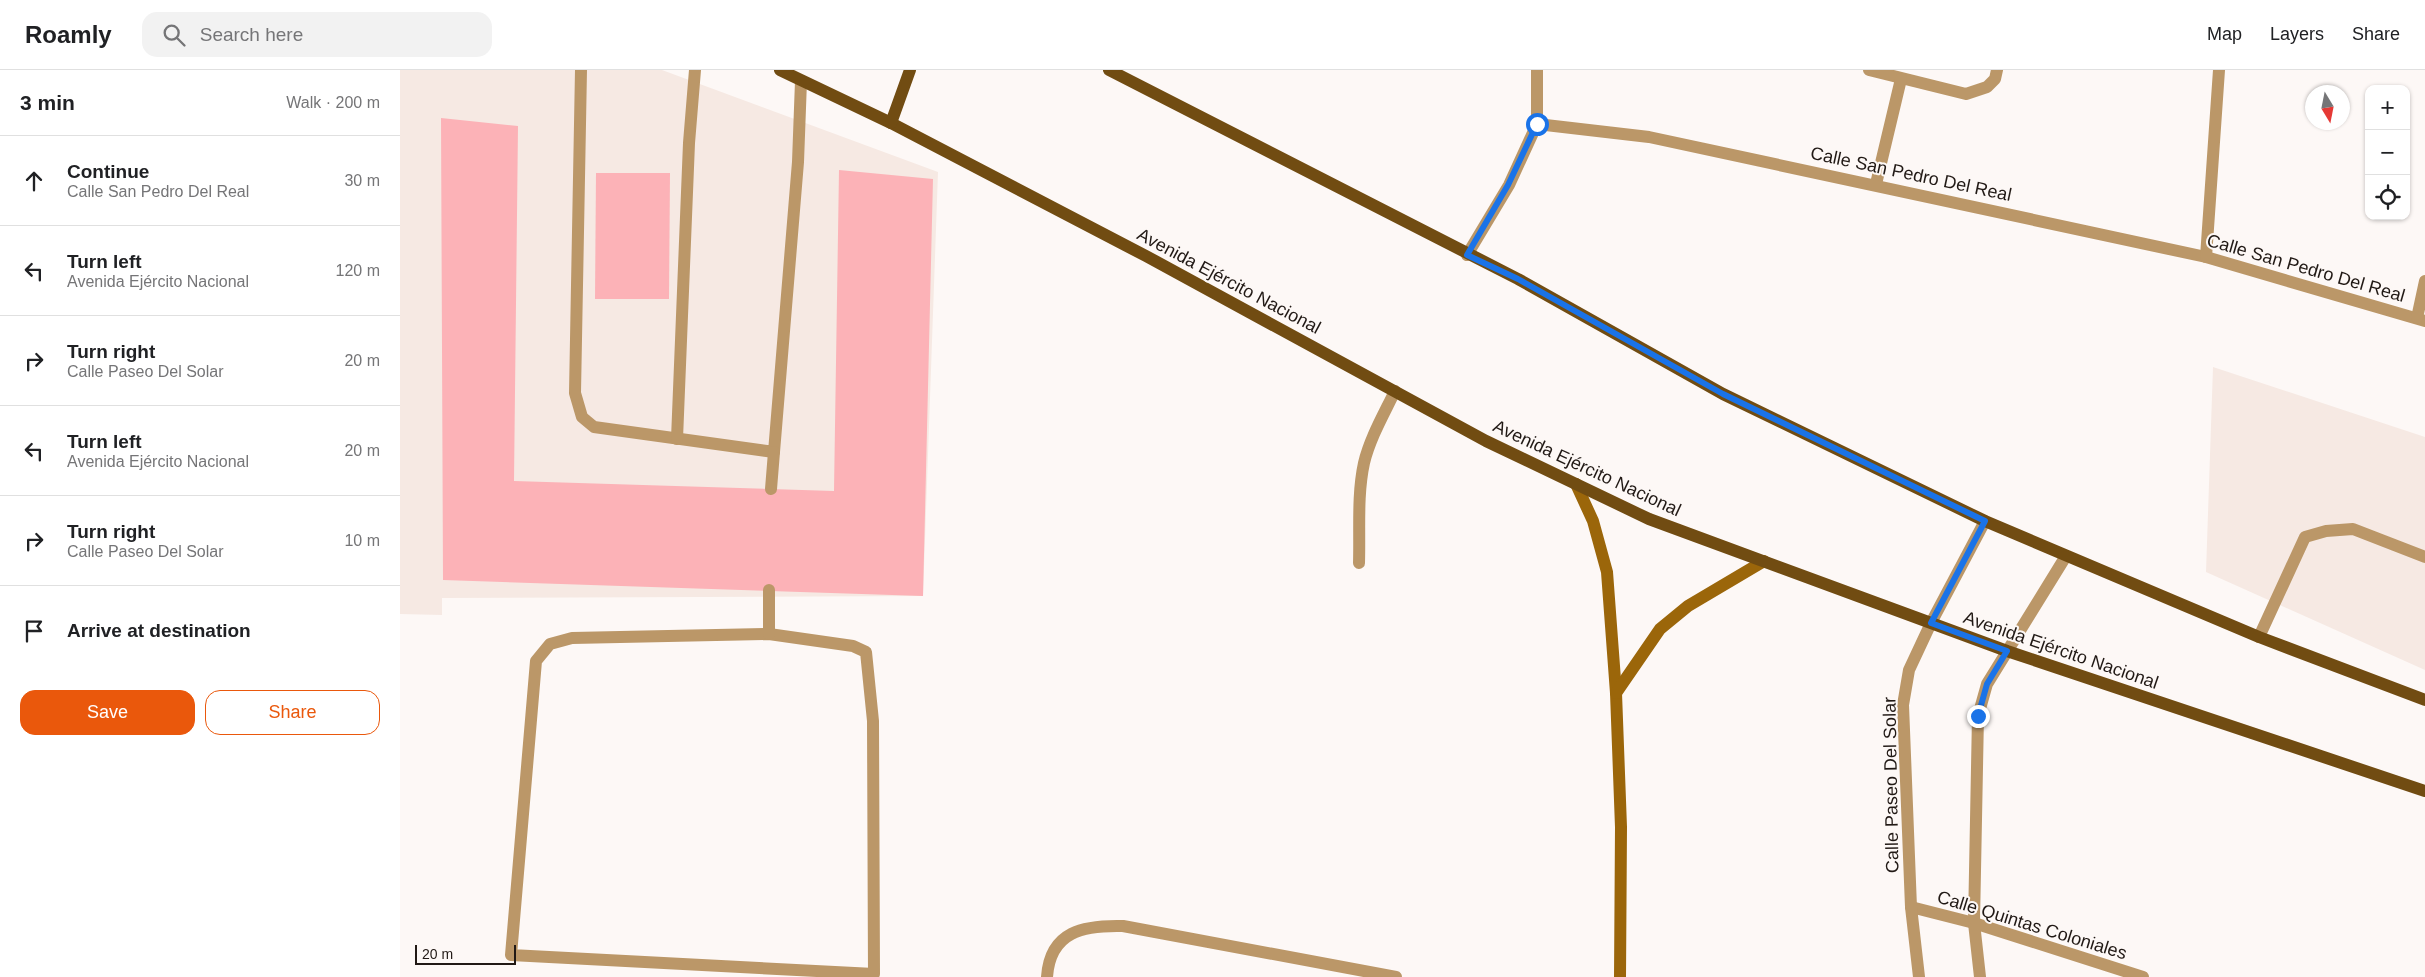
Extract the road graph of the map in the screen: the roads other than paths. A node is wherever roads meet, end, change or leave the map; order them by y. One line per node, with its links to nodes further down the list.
1 (581, 70): 20 (street)
2 (695, 70): 20 (street)
3 (780, 70): 11 (main road, Avenida Ejército Nacional)
4 (910, 70): 12 (main road)
5 (1109, 70): 15 (main road)
6 (1537, 70): 13 (street)
7 (1869, 70): 10 (street)
8 (1997, 70): 10 (street)
9 (2219, 70): 16 (street)
10 (1901, 79): 14 (street)
11 (801, 81): 12 (main road, Avenida Ejército Nacional); 21 (street)
12 (892, 123): 19 (main road, Avenida Ejército Nacional)
13 (1537, 124): 14 (street, Calle San Pedro Del Real); 15 (street)
14 (1876, 184): 16 (street, Calle San Pedro Del Real)
15 (1467, 255): 24 (main road)
16 (2206, 257): 18 (street, Calle San Pedro Del Real)
17 (2425, 281): 18 (street, Calle San Pedro Del Real)
18 (2421, 320)
19 (1395, 391): 22 (main road, Avenida Ejército Nacional); 28 (street)
20 (677, 439): 21 (street)
21 (774, 452): 23 (street)
22 (1576, 484): 27 (main road, Avenida Ejército Nacional); 34 (street)
23 (771, 489)
24 (1985, 521): 25 (main road); 30 (street, Calle Paseo Del Solar)
25 (2066, 556): 32 (main road); 33 (street)
26 (2425, 557): 32 (street)
27 (1764, 561): 30 (main road, Avenida Ejército Nacional); 34 (street)
28 (1359, 563)
29 (770, 590): 31 (street)
30 (1931, 623): 33 (main road, Avenida Ejército Nacional); 37 (street, Calle Paseo Del Solar)
31 (769, 634): 31 (street)
32 (2259, 637): 35 (main road)
33 (2007, 651): 36 (main road, Avenida Ejército Nacional); 38 (street)
34 (1616, 693): 41 (street)
35 (2425, 700)
36 (2425, 791)
37 (1911, 907): 38 (street, Calle Quintas Coloniales); 42 (street, Calle Paseo Del Solar)
38 (1974, 923): 43 (street); 44 (street, Calle Quintas Coloniales)
39 (1047, 977): 40 (street)
40 (1396, 977)
41 (1620, 977)
42 (1919, 977)
43 (1980, 977)
44 (2143, 977)

